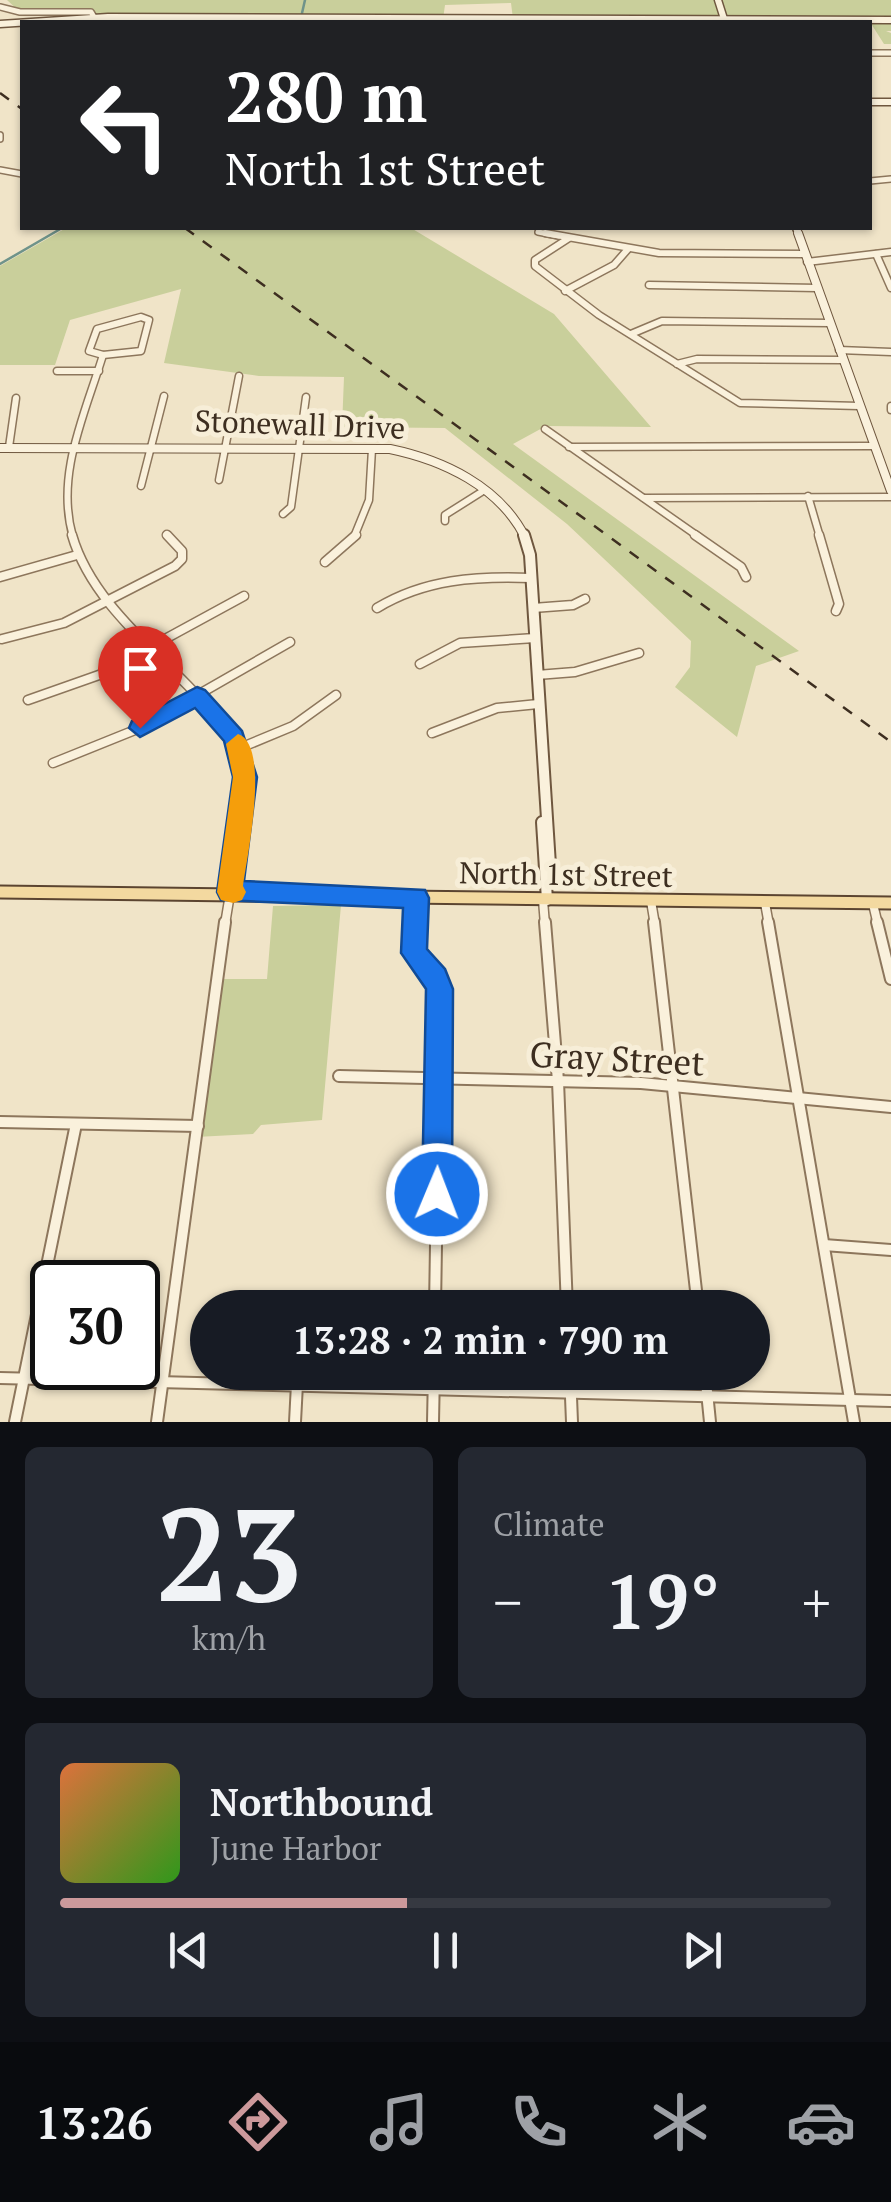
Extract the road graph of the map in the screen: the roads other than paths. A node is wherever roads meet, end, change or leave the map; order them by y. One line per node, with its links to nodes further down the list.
1 (0, 7): 2 (street)
2 (94, 17): 3 (main road); 4 (main road)
3 (54, 20)
4 (358, 20)
5 (797, 230): 11 (main road)
6 (538, 232): 7 (street)
7 (568, 238): 8 (street); 15 (street)
8 (628, 248): 11 (street); 15 (street)
9 (891, 252): 10 (street)
10 (876, 254): 11 (street); 12 (street)
11 (806, 258): 14 (main road)
12 (890, 284)
13 (649, 285): 14 (street)
14 (817, 288): 16 (main road)
15 (566, 291): 17 (street)
16 (830, 323): 17 (street); 18 (main road)
17 (631, 334): 22 (street)
18 (839, 350): 19 (street); 21 (main road)
19 (891, 352)
20 (104, 354): 20 (street); 24 (street)
21 (843, 360): 22 (street); 29 (main road)
22 (678, 364): 29 (street)
23 (57, 371): 24 (street)
24 (98, 371): 31 (street)
25 (239, 376): 36 (street)
26 (164, 396): 35 (street)
27 (306, 397): 37 (street)
28 (16, 398): 34 (street)
29 (859, 406): 33 (main road)
30 (545, 429): 32 (street)
31 (76, 446): 34 (main road, Stonewall Drive); 35 (main road, Stonewall Drive); 48 (street)
32 (569, 446): 33 (street); 44 (street)
33 (874, 446): 42 (main road)
34 (5, 447)
35 (151, 447): 36 (main road, Stonewall Drive); 40 (street)
36 (225, 447): 37 (main road, Stonewall Drive); 39 (street)
37 (299, 448): 38 (main road, Stonewall Drive); 45 (street)
38 (372, 449): 41 (main road, Stonewall Drive); 49 (street)
39 (218, 480)
40 (141, 486)
41 (483, 491): 46 (street); 52 (main road, Stonewall Drive)
42 (891, 494): 43 (street)
43 (808, 496): 44 (street); 58 (street)
44 (644, 498): 51 (street)
45 (283, 514)
46 (444, 521)
47 (167, 535): 55 (street)
48 (77, 555): 50 (street); 55 (street)
49 (325, 562)
50 (0, 577)
51 (746, 577)
52 (531, 578): 56 (street); 57 (main road, Stonewall Drive)
53 (244, 596): 62 (street)
54 (584, 599): 57 (street)
55 (110, 600): 60 (street); 62 (street)
56 (376, 608)
57 (533, 608): 59 (main road, Stonewall Drive)
58 (836, 611)
59 (535, 638): 64 (street); 65 (main road, Stonewall Drive)
60 (2, 639)
61 (290, 642): 67 (street)
62 (152, 646): 67 (street); 68 (street)
63 (640, 653): 65 (street)
64 (420, 664)
65 (536, 674): 69 (main road, Stonewall Drive)
66 (336, 695): 71 (street)
67 (197, 696): 71 (street); 72 (street)
68 (28, 700)
69 (538, 704): 70 (street); 76 (main road, Stonewall Drive)
70 (432, 733)
71 (240, 748): 74 (street)
72 (53, 763)
73 (0, 892): 74 (main road, North 1st Street)
74 (230, 892): 75 (main road, North 1st Street); 90 (street)
75 (416, 898): 76 (main road, North 1st Street); 83 (street)
76 (545, 900): 77 (main road, North 1st Street); 84 (street)
77 (651, 902): 78 (main road, North 1st Street); 85 (street)
78 (765, 903): 80 (main road, North 1st Street); 86 (street)
79 (891, 903): 80 (main road, North 1st Street)
80 (873, 904): 81 (street)
81 (891, 979)
82 (340, 1076): 83 (street, Gray Street)
83 (440, 1080): 84 (street, Gray Street); 93 (street)
84 (558, 1081): 85 (street, Gray Street); 94 (street)
85 (675, 1088): 86 (street, Gray Street); 95 (street)
86 (799, 1099): 87 (street, Gray Street); 91 (street)
87 (891, 1108)
88 (0, 1122): 89 (street)
89 (76, 1124): 90 (street); 97 (street)
90 (198, 1126): 98 (street)
91 (824, 1245): 92 (street); 106 (street)
92 (891, 1250)
93 (435, 1290)
94 (566, 1290)
95 (696, 1290)
96 (0, 1378): 97 (street)
97 (24, 1379): 98 (street); 108 (street)
98 (162, 1381): 99 (street); 109 (street)
99 (190, 1382)
100 (297, 1390): 110 (street)
101 (434, 1390): 111 (street)
102 (537, 1390): 104 (street)
103 (706, 1390): 105 (street)
104 (571, 1391): 105 (street); 112 (street)
105 (707, 1396): 106 (street); 113 (street)
106 (850, 1398): 107 (street); 114 (street)
107 (891, 1401)
108 (15, 1422)
109 (156, 1422)
110 (294, 1422)
111 (434, 1422)
112 (572, 1422)
113 (710, 1422)
114 (854, 1422)

